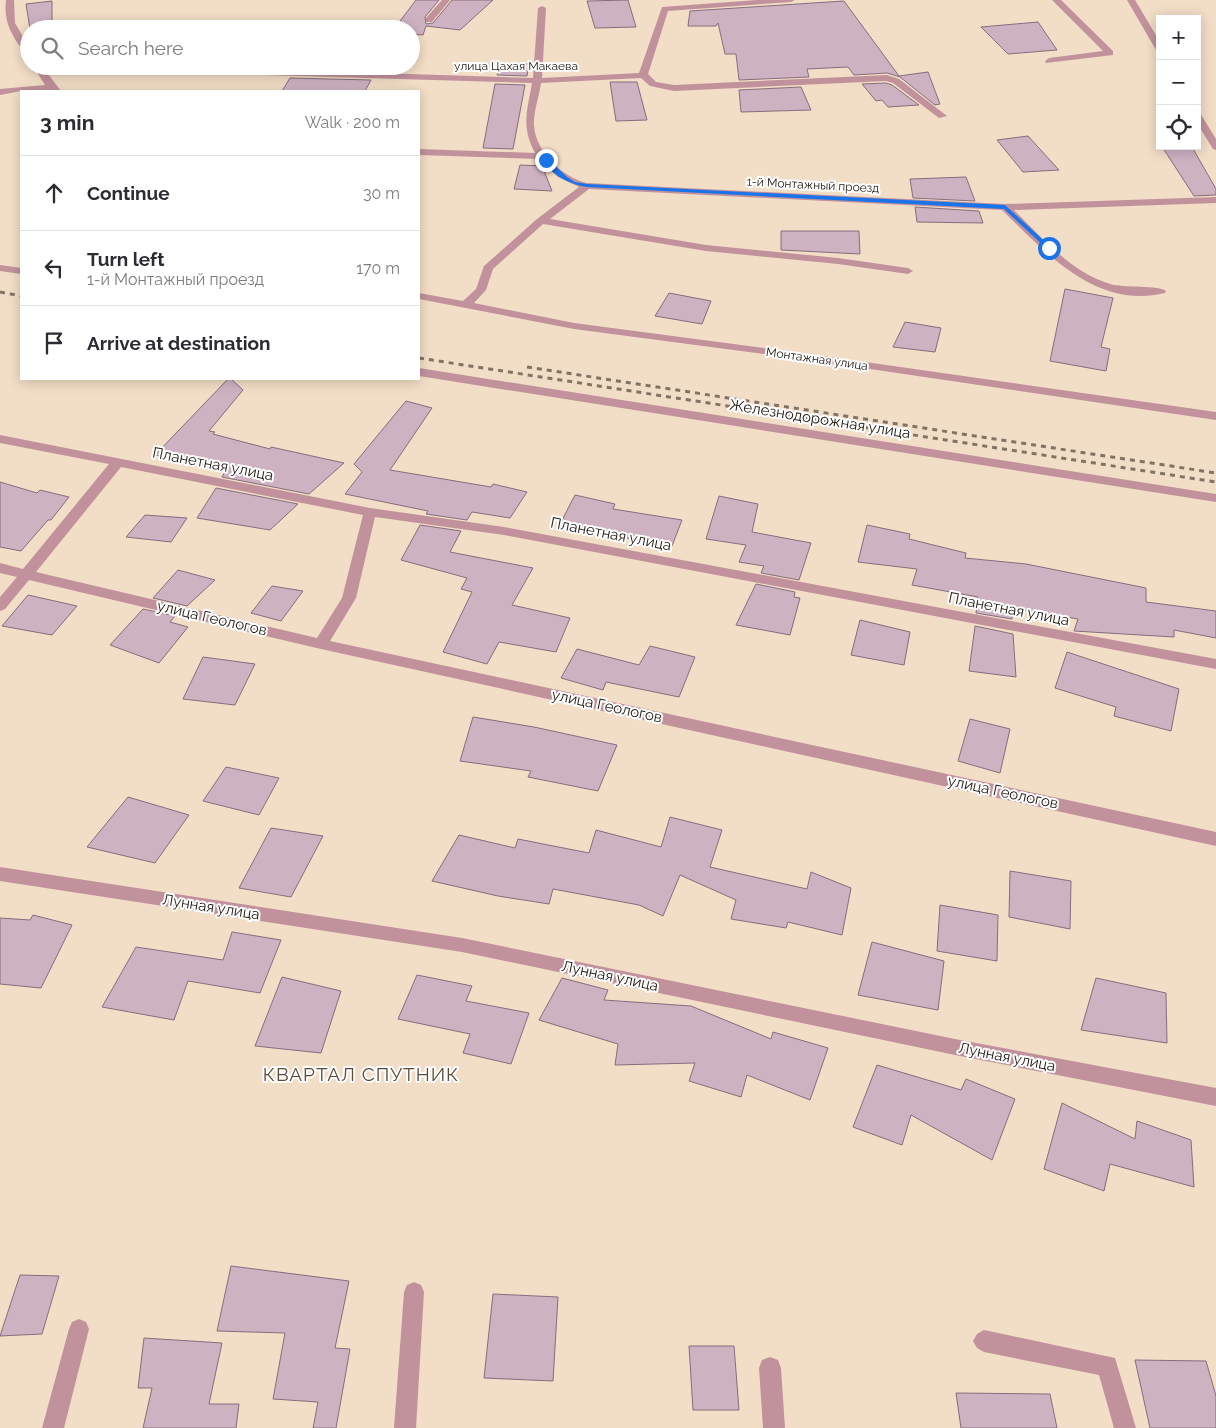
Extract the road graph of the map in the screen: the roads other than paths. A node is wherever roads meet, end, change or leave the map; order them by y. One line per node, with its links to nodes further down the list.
1 (10, 0): 10 (street)
2 (446, 0): 9 (street)
3 (658, 0): 8 (street)
4 (791, 0): 8 (street)
5 (1056, 0): 12 (street)
6 (1131, 0): 11 (street)
7 (542, 8): 16 (street)
8 (665, 9): 15 (street)
9 (428, 20)
10 (20, 41)
11 (1156, 43)
12 (1048, 61)
13 (44, 75): 17 (street)
14 (349, 75): 16 (street, улица Цахая Макаева)
15 (643, 75): 16 (street, улица Цахая Макаева); 21 (street)
16 (536, 81): 25 (street)
17 (55, 89): 18 (street)
18 (37, 90)
19 (20, 91): 20 (street)
20 (0, 92)
21 (942, 116)
22 (1201, 122): 23 (street)
23 (1216, 147)
24 (420, 152): 25 (street)
25 (541, 156): 26 (street, 1-й Монтажный проезд)
26 (587, 186): 28 (street, 1-й Монтажный проезд); 29 (street)
27 (1216, 200): 28 (street, 1-й Монтажный проезд)
28 (1005, 207): 33 (street)
29 (541, 221): 32 (street); 35 (street)
30 (0, 268): 31 (lane)
31 (20, 271)
32 (908, 272)
33 (1161, 291)
34 (420, 296): 35 (street, Монтажная улица)
35 (465, 306): 37 (street, Монтажная улица)
36 (420, 372): 40 (street, Железнодорожная улица)
37 (1216, 416)
38 (0, 439): 39 (street, Планетная улица)
39 (118, 462): 41 (street, Планетная улица); 43 (street)
40 (1216, 498)
41 (370, 512): 45 (street); 46 (street, Планетная улица)
42 (0, 568): 43 (street, улица Геологов)
43 (28, 574): 44 (street); 45 (street, улица Геологов)
44 (0, 606)
45 (322, 644): 47 (street, улица Геологов)
46 (1216, 664)
47 (1216, 839)
48 (0, 874): 49 (street, Лунная улица)
49 (1216, 1097)
50 (414, 1292): 55 (street)
51 (78, 1329): 54 (street)
52 (984, 1341): 57 (street)
53 (770, 1368): 56 (street)
54 (52, 1428)
55 (405, 1428)
56 (774, 1428)
57 (1125, 1428)

